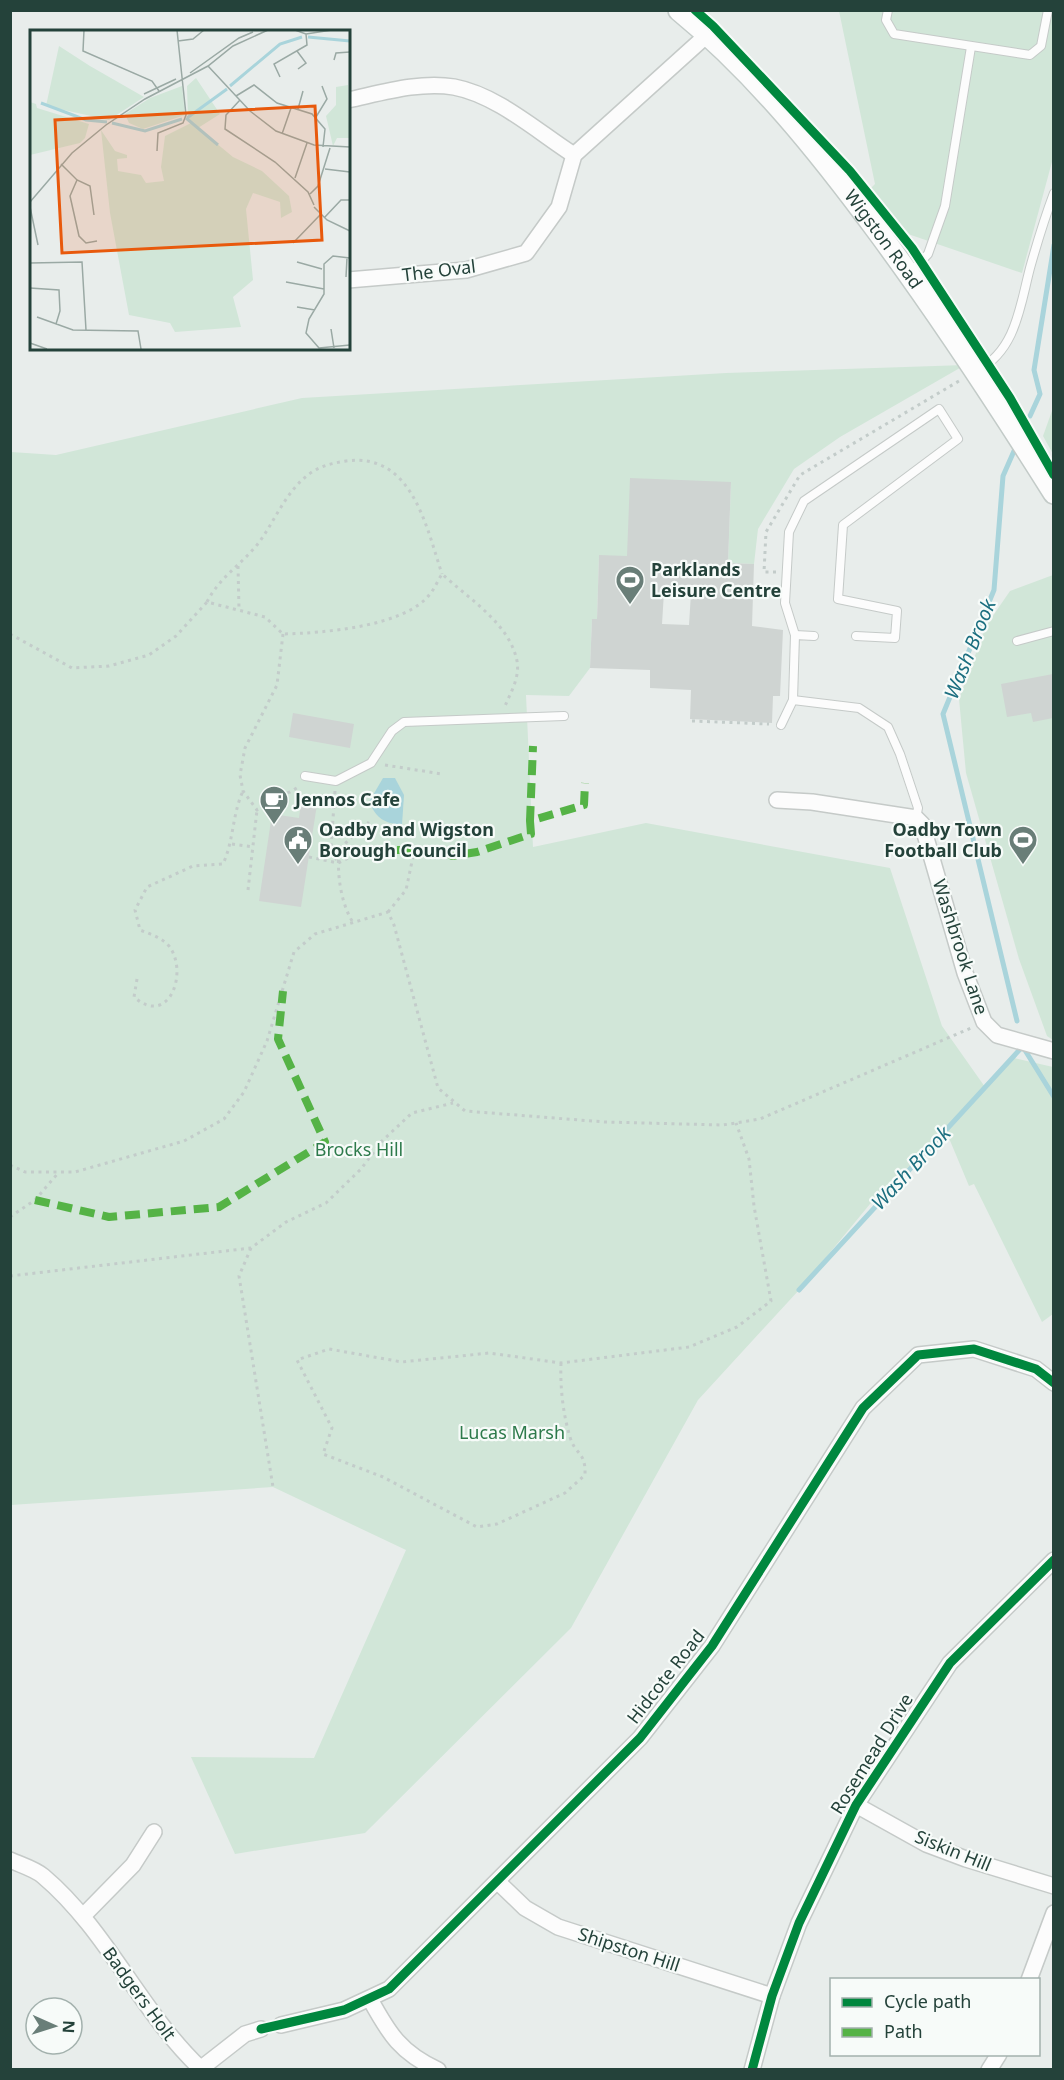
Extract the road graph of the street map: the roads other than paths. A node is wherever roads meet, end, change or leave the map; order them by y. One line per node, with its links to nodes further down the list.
1 (679, 10): 4 (main road, Wigston Road)
2 (888, 10): 5 (lane)
3 (1048, 10): 5 (lane)
4 (708, 34): 7 (street); 9 (main road, Wigston Road)
5 (971, 47): 9 (lane)
6 (350, 100): 7 (street)
7 (574, 156): 10 (street, The Oval)
8 (1053, 193): 11 (lane)
9 (909, 274): 11 (main road, Wigston Road)
10 (350, 280)
11 (976, 371): 12 (main road, Wigston Road)
12 (1053, 493)
13 (1053, 631): 17 (lane)
14 (795, 635): 15 (lane); 16 (lane); 18 (lane)
15 (814, 636)
16 (856, 636)
17 (1017, 641)
18 (793, 700): 20 (lane); 23 (lane, Washbrook Lane)
19 (564, 716): 21 (lane)
20 (781, 725)
21 (305, 776)
22 (777, 800): 23 (street)
23 (916, 819): 24 (street, Washbrook Lane)
24 (1052, 1050)
25 (1053, 1383): 30 (street, Hidcote Road)
26 (1053, 1560): 27 (street, Rosemead Drive)
27 (856, 1805): 31 (street, Siskin Hill); 36 (street, Rosemead Drive)
28 (154, 1833): 33 (street)
29 (10, 1860): 33 (street, Badgers Holt)
30 (498, 1882): 36 (street, Shipston Hill); 37 (street, Hidcote Road)
31 (1053, 1886)
32 (1053, 1913): 34 (street)
33 (83, 1916): 41 (street, Badgers Holt)
34 (1049, 1941): 35 (street)
35 (1030, 1978)
36 (772, 1996): 43 (street, Rosemead Drive)
37 (370, 1999): 38 (street, Hidcote Road); 42 (street)
38 (281, 2025)
39 (261, 2029): 41 (street)
40 (998, 2056): 44 (street)
41 (199, 2069)
42 (438, 2070)
43 (752, 2070)
44 (989, 2070)

